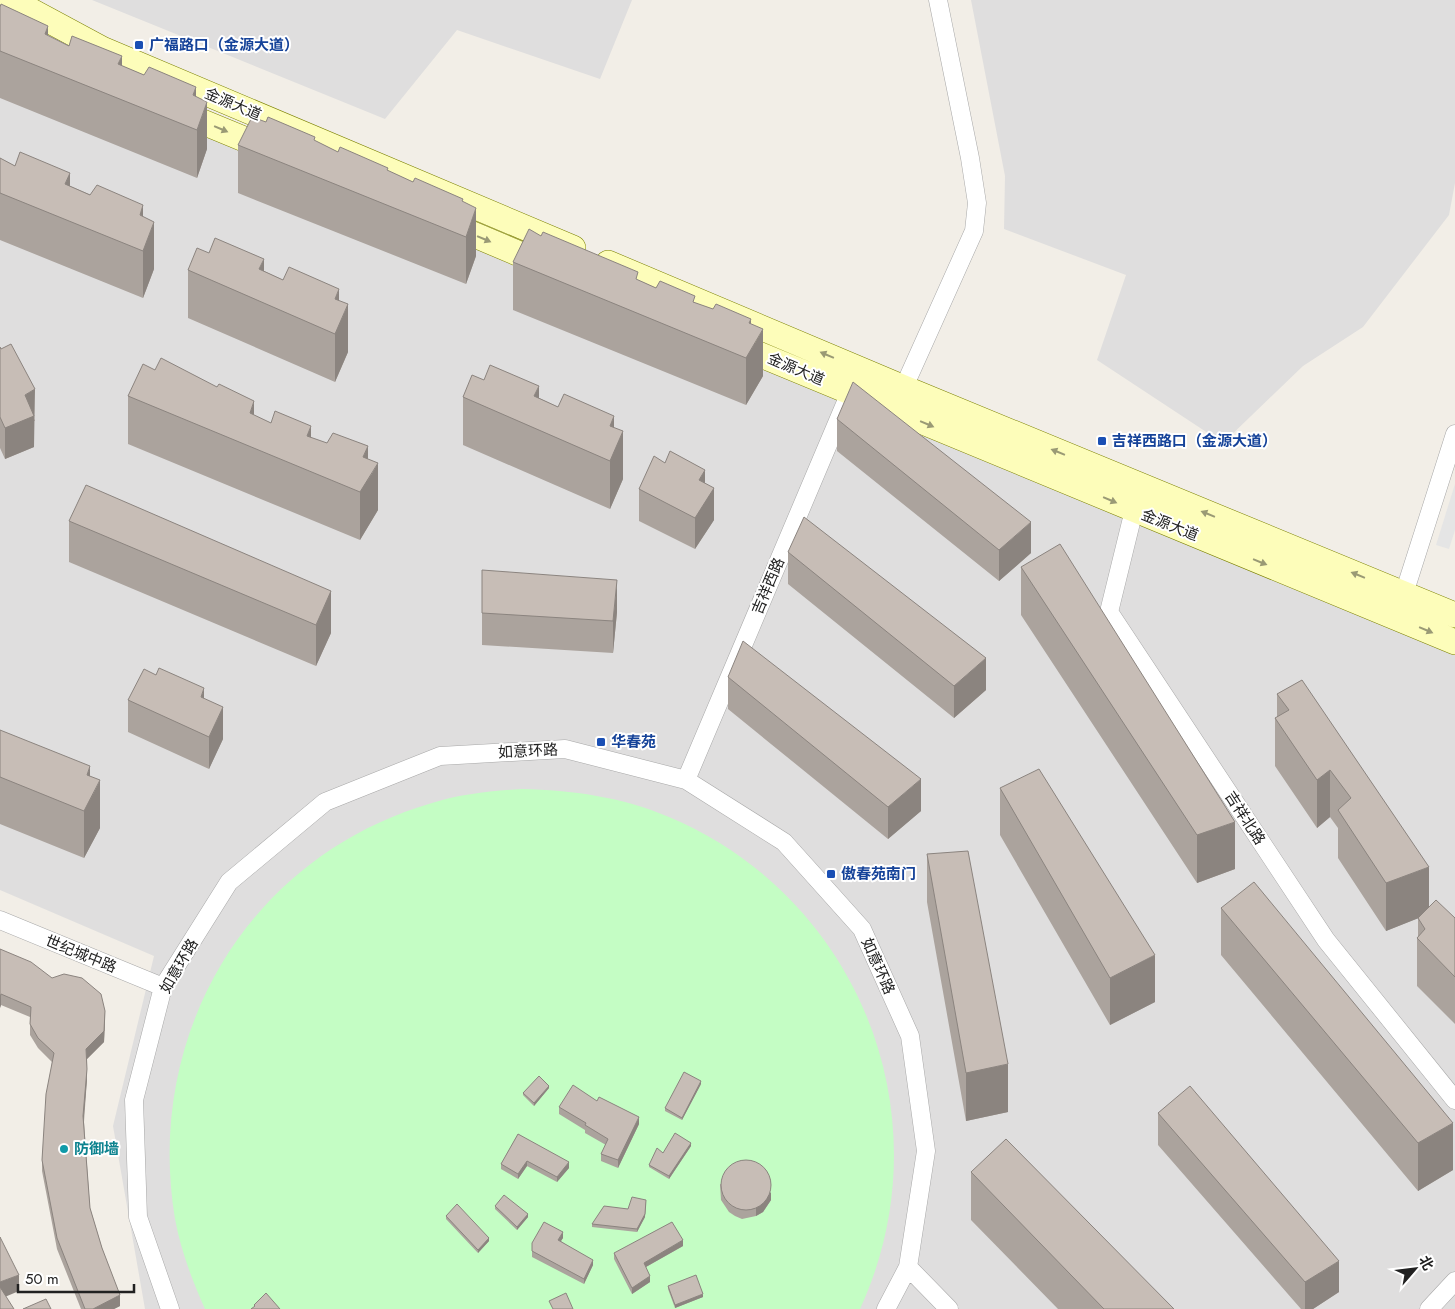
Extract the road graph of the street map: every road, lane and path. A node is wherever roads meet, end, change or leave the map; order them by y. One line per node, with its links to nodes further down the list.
1 (11, 0): 8 (street, 金源大道, one-way to 1)
2 (938, 0): 9 (street)
3 (154, 101): 4 (street, 金源大道, one-way to 4)
4 (292, 159)
5 (420, 212): 6 (street, one-way to 6)
6 (566, 274)
7 (712, 335): 10 (street, 金源大道)
8 (860, 369): 9 (street, 金源大道); 10 (street, 吉祥西路)
9 (904, 388): 11 (street); 14 (street, 金源大道, one-way to 9)
10 (850, 392): 11 (street, 金源大道); 18 (street, 吉祥西路)
11 (894, 410): 13 (street, 金源大道, one-way to 13)
12 (1455, 434): 14 (street)
13 (1134, 510): 16 (street, 金源大道, one-way to 16); 21 (street, 吉祥北路)
14 (1404, 594): 15 (street, 金源大道); 16 (street)
15 (1455, 615)
16 (1397, 618): 17 (street, 金源大道, one-way to 17)
17 (1455, 642)
18 (686, 780): 20 (street, 如意环路); 22 (street, 如意环路)
19 (0, 920): 20 (street, 世纪城中路)
20 (163, 987): 24 (street, 如意环路)
21 (1455, 1100)
22 (908, 1266): 25 (street, 如意环路); 26 (street)
23 (1455, 1281): 27 (street)
24 (170, 1309)
25 (886, 1309)
26 (950, 1309)
27 (1429, 1309)

